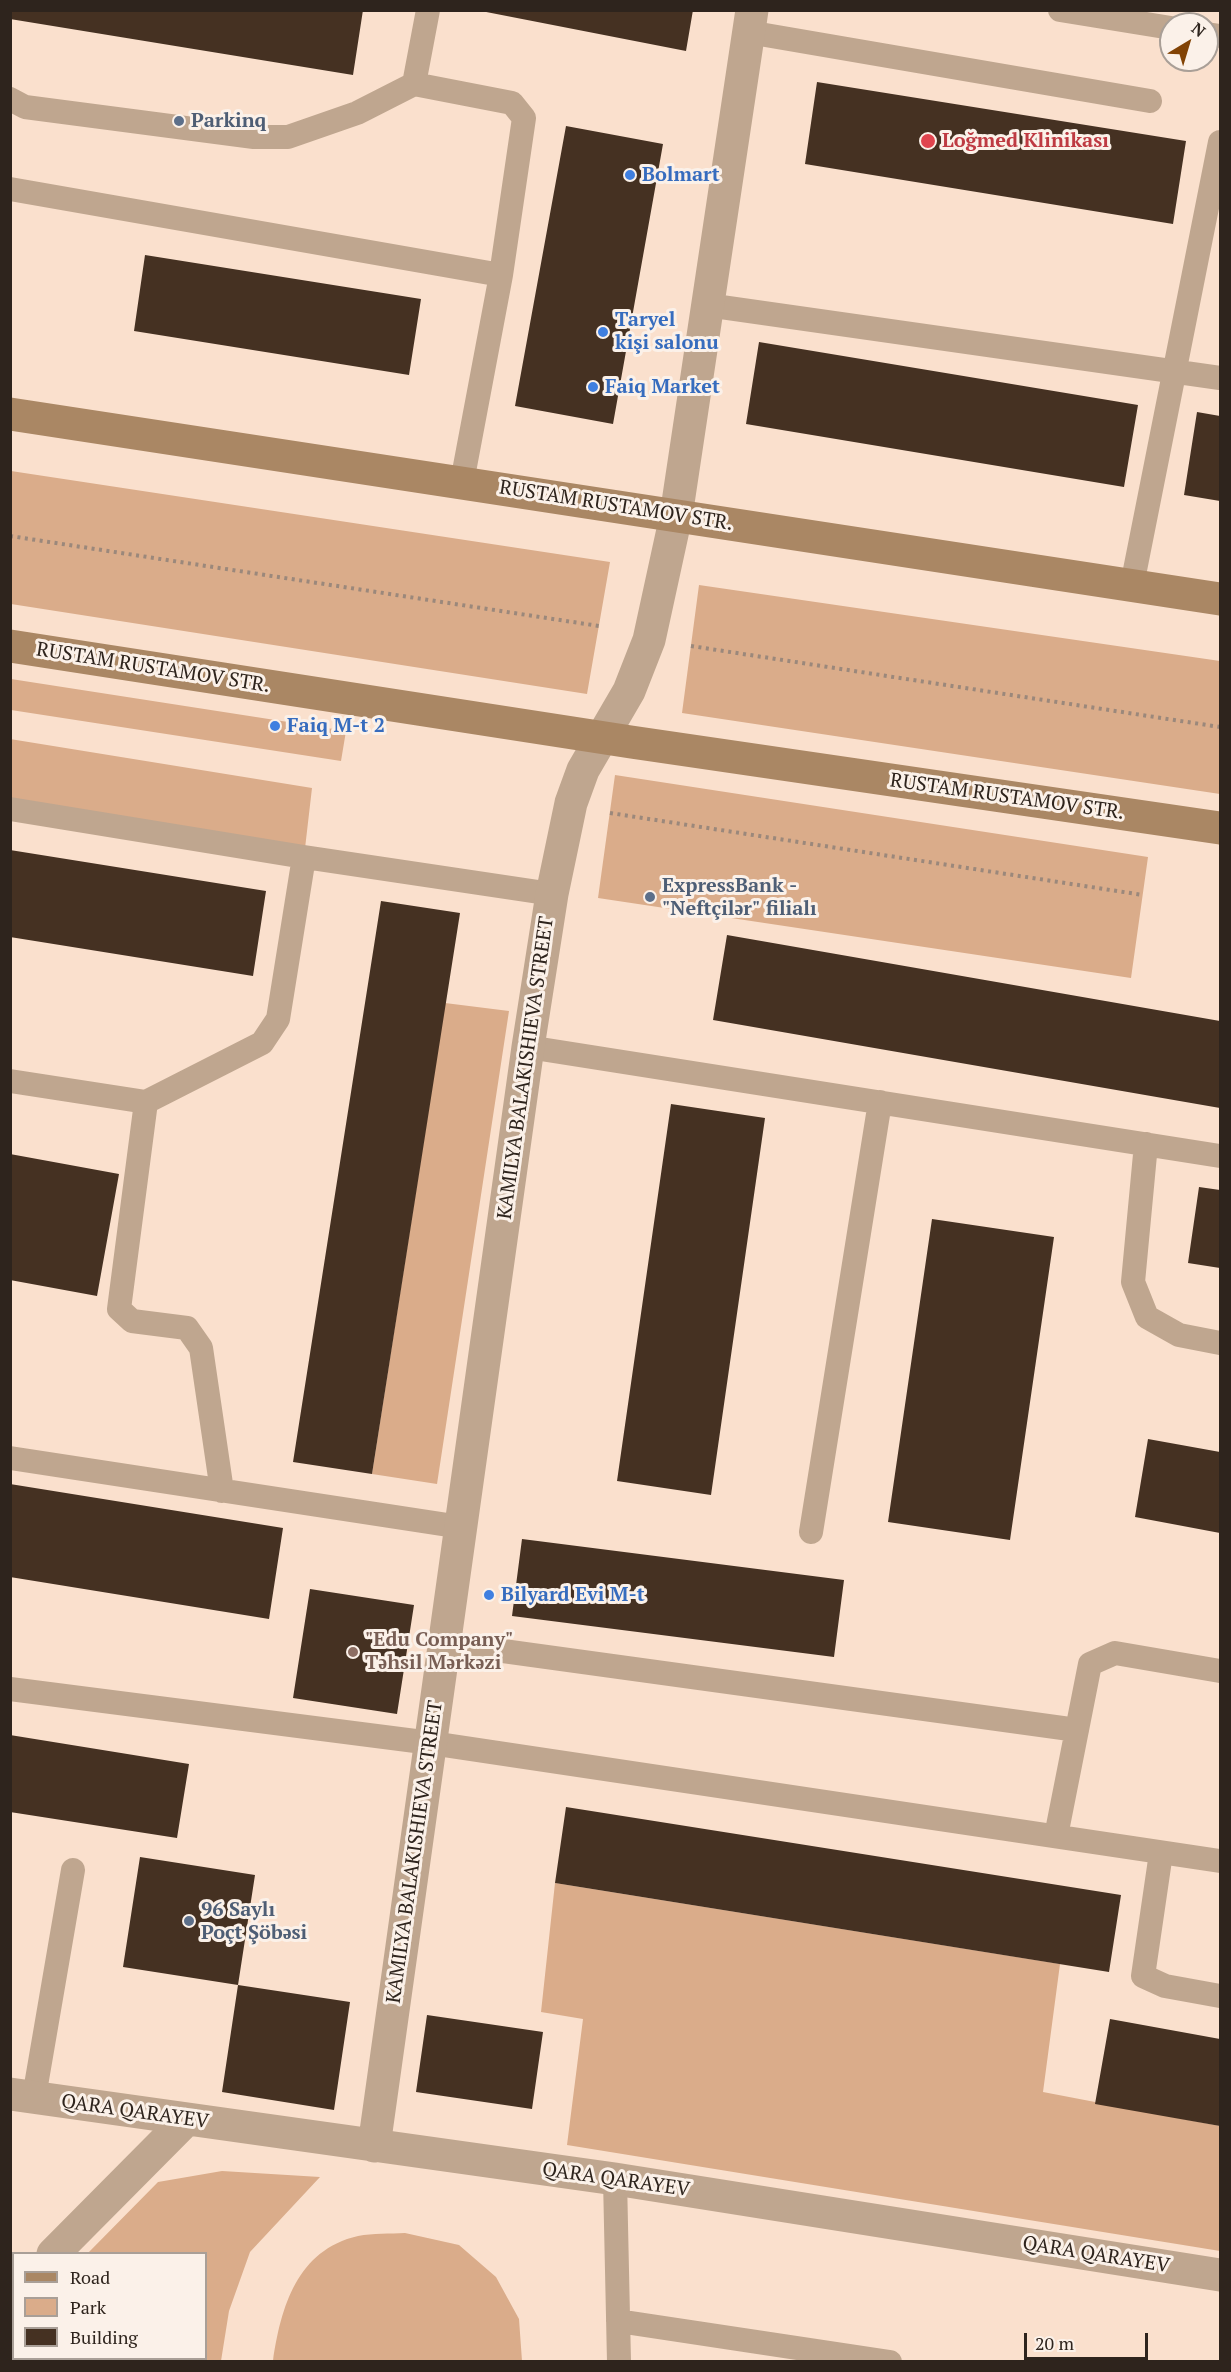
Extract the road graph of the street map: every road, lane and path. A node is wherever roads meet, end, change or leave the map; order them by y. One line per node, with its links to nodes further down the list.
1 (428, 10): 5 (lane)
2 (1060, 10): 4 (lane)
3 (750, 21): 7 (lane); 11 (street, KAMILYA BALAKISHIEVA STREET)
4 (1159, 26)
5 (414, 84): 6 (lane); 10 (lane)
6 (10, 99)
7 (1150, 100)
8 (1221, 142): 12 (lane)
9 (10, 189): 10 (lane)
10 (501, 275): 15 (lane)
11 (707, 305): 12 (lane); 16 (street, KAMILYA BALAKISHIEVA STREET)
12 (1175, 370): 13 (lane); 18 (lane)
13 (1221, 378)
14 (10, 414): 15 (main road, RUSTAM RUSTAMOV STR.)
15 (462, 482): 16 (main road, RUSTAM RUSTAMOV STR.)
16 (676, 516): 18 (main road, RUSTAM RUSTAMOV STR.); 24 (street, KAMILYA BALAKISHIEVA STREET)
17 (10, 536): 20 (path)
18 (1132, 585): 19 (main road, RUSTAM RUSTAMOV STR.)
19 (1221, 599)
20 (599, 626)
21 (10, 646): 24 (main road, RUSTAM RUSTAMOV STR.)
22 (691, 646): 23 (path)
23 (1221, 727)
24 (602, 736): 27 (main road, RUSTAM RUSTAMOV STR.); 29 (street, KAMILYA BALAKISHIEVA STREET)
25 (10, 809): 28 (lane)
26 (610, 813): 30 (path)
27 (1221, 828)
28 (304, 857): 29 (lane); 33 (lane)
29 (552, 894): 31 (street, KAMILYA BALAKISHIEVA STREET)
30 (1143, 896)
31 (528, 1047): 34 (lane); 40 (street, KAMILYA BALAKISHIEVA STREET)
32 (10, 1080): 33 (lane)
33 (146, 1102): 39 (lane)
34 (880, 1102): 35 (lane); 41 (lane)
35 (1146, 1144): 36 (lane); 37 (lane)
36 (1221, 1156)
37 (1221, 1343)
38 (10, 1458): 39 (lane)
39 (222, 1491): 40 (lane)
40 (461, 1527): 42 (street, KAMILYA BALAKISHIEVA STREET)
41 (811, 1532)
42 (445, 1643): 45 (lane); 46 (street, KAMILYA BALAKISHIEVA STREET)
43 (1221, 1671): 45 (lane)
44 (10, 1689): 46 (lane)
45 (1077, 1731): 47 (lane)
46 (431, 1743): 47 (lane); 54 (street, KAMILYA BALAKISHIEVA STREET)
47 (1056, 1836): 48 (lane)
48 (1161, 1852): 49 (lane); 51 (lane)
49 (1221, 1862)
50 (73, 1870): 52 (lane)
51 (1221, 1996)
52 (22, 2096): 53 (street, QARA QARAYEV)
53 (187, 2119): 54 (street, QARA QARAYEV); 56 (street)
54 (374, 2146): 55 (street, QARA QARAYEV)
55 (615, 2179): 57 (street, QARA QARAYEV); 58 (lane)
56 (54, 2252)
57 (1221, 2275)
58 (618, 2321): 59 (lane); 60 (lane)
59 (619, 2361)
60 (890, 2361)

